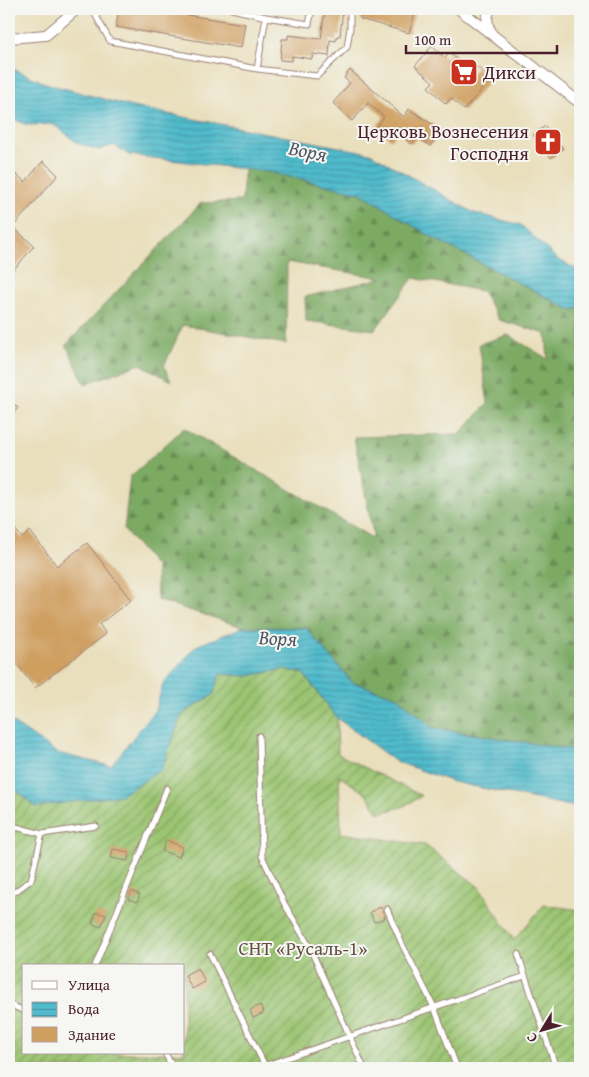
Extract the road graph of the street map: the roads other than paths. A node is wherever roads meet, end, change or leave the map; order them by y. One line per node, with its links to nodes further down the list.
1 (77, 9): 10 (street)
2 (92, 9): 11 (lane)
3 (232, 9): 8 (lane)
4 (312, 9): 8 (lane)
5 (350, 9): 11 (lane)
6 (459, 9): 9 (street)
7 (490, 9): 9 (street)
8 (266, 17): 11 (lane)
9 (493, 35): 12 (street)
10 (9, 38)
11 (257, 69)
12 (580, 103)
13 (260, 736): 27 (lane)
14 (166, 788): 22 (lane)
15 (9, 825): 17 (lane)
16 (96, 826): 17 (lane)
17 (42, 834): 18 (lane)
18 (9, 896)
19 (387, 909): 25 (lane)
20 (210, 954): 31 (lane)
21 (518, 954): 23 (lane)
22 (97, 964)
23 (525, 976): 25 (lane); 34 (lane)
24 (9, 1004): 26 (lane)
25 (434, 1007): 27 (lane); 33 (lane)
26 (22, 1010)
27 (350, 1037): 30 (lane); 32 (lane)
28 (166, 1054): 29 (lane)
29 (173, 1068)
30 (258, 1068)
31 (266, 1068)
32 (364, 1068)
33 (457, 1068)
34 (556, 1068)

